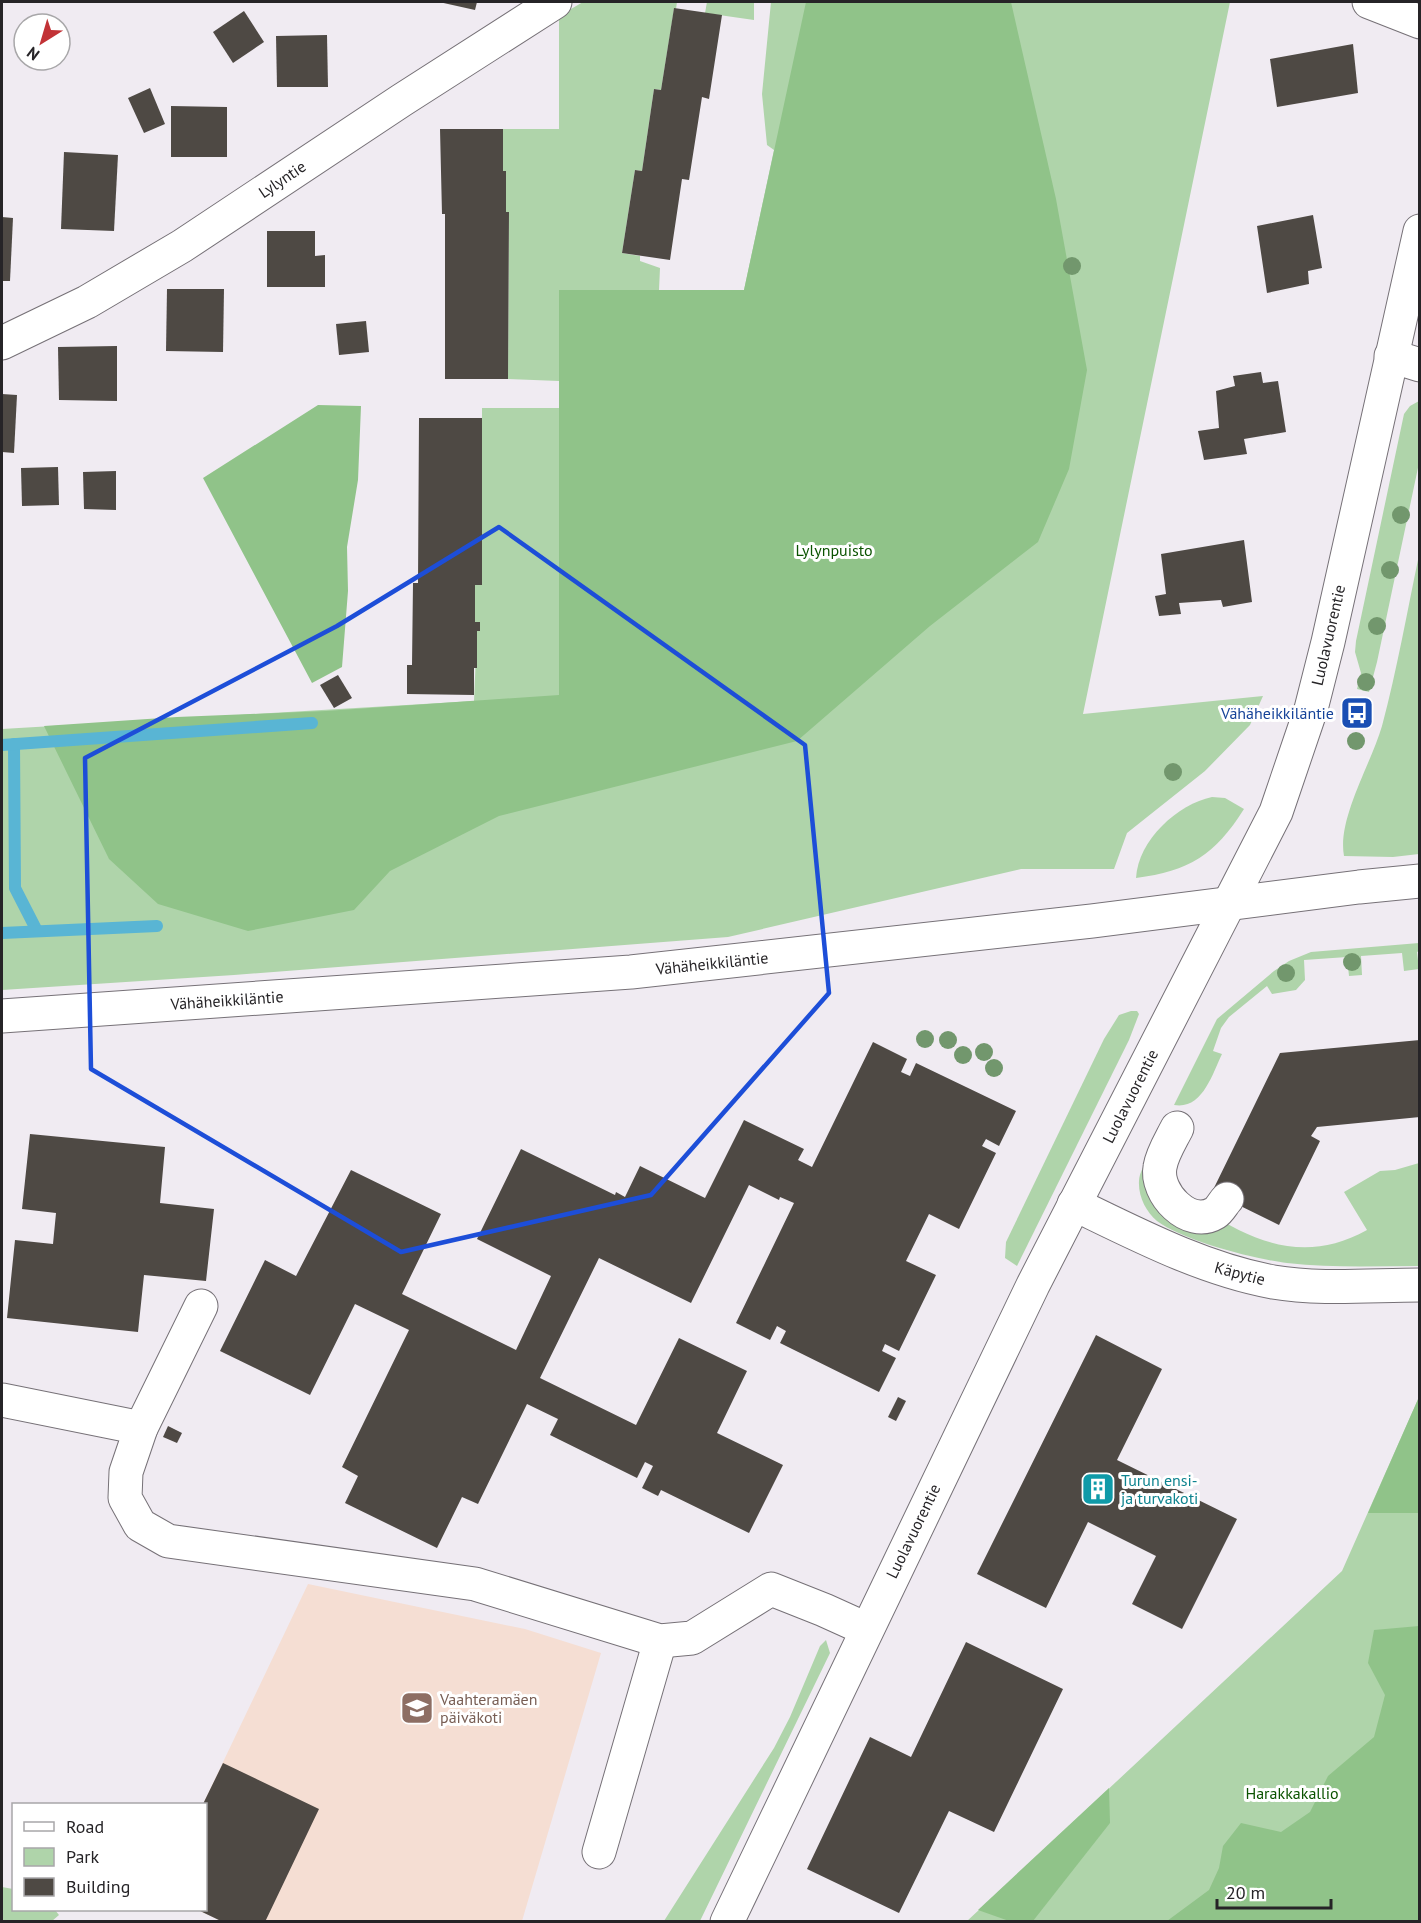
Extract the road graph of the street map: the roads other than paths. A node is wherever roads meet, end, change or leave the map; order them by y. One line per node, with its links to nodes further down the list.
1 (555, 2): 5 (street, Lylyntie)
2 (1369, 2): 3 (street)
3 (1419, 22)
4 (1419, 231): 6 (street, Luolavuorentie)
5 (2, 343)
6 (1405, 360): 8 (street, Luolavuorentie)
7 (1419, 881): 8 (street, Vähäheikkiläntie)
8 (1229, 904): 9 (street, Vähäheikkiläntie); 12 (street, Luolavuorentie)
9 (2, 1016)
10 (1177, 1128): 11 (street)
11 (1227, 1199)
12 (1074, 1204): 13 (street, Käpytie); 17 (street, Luolavuorentie)
13 (1419, 1285)
14 (201, 1306): 16 (street)
15 (2, 1400): 16 (street)
16 (141, 1428): 18 (street)
17 (866, 1629): 18 (street); 20 (street, Luolavuorentie)
18 (660, 1641): 19 (street)
19 (599, 1852)
20 (727, 1922)

